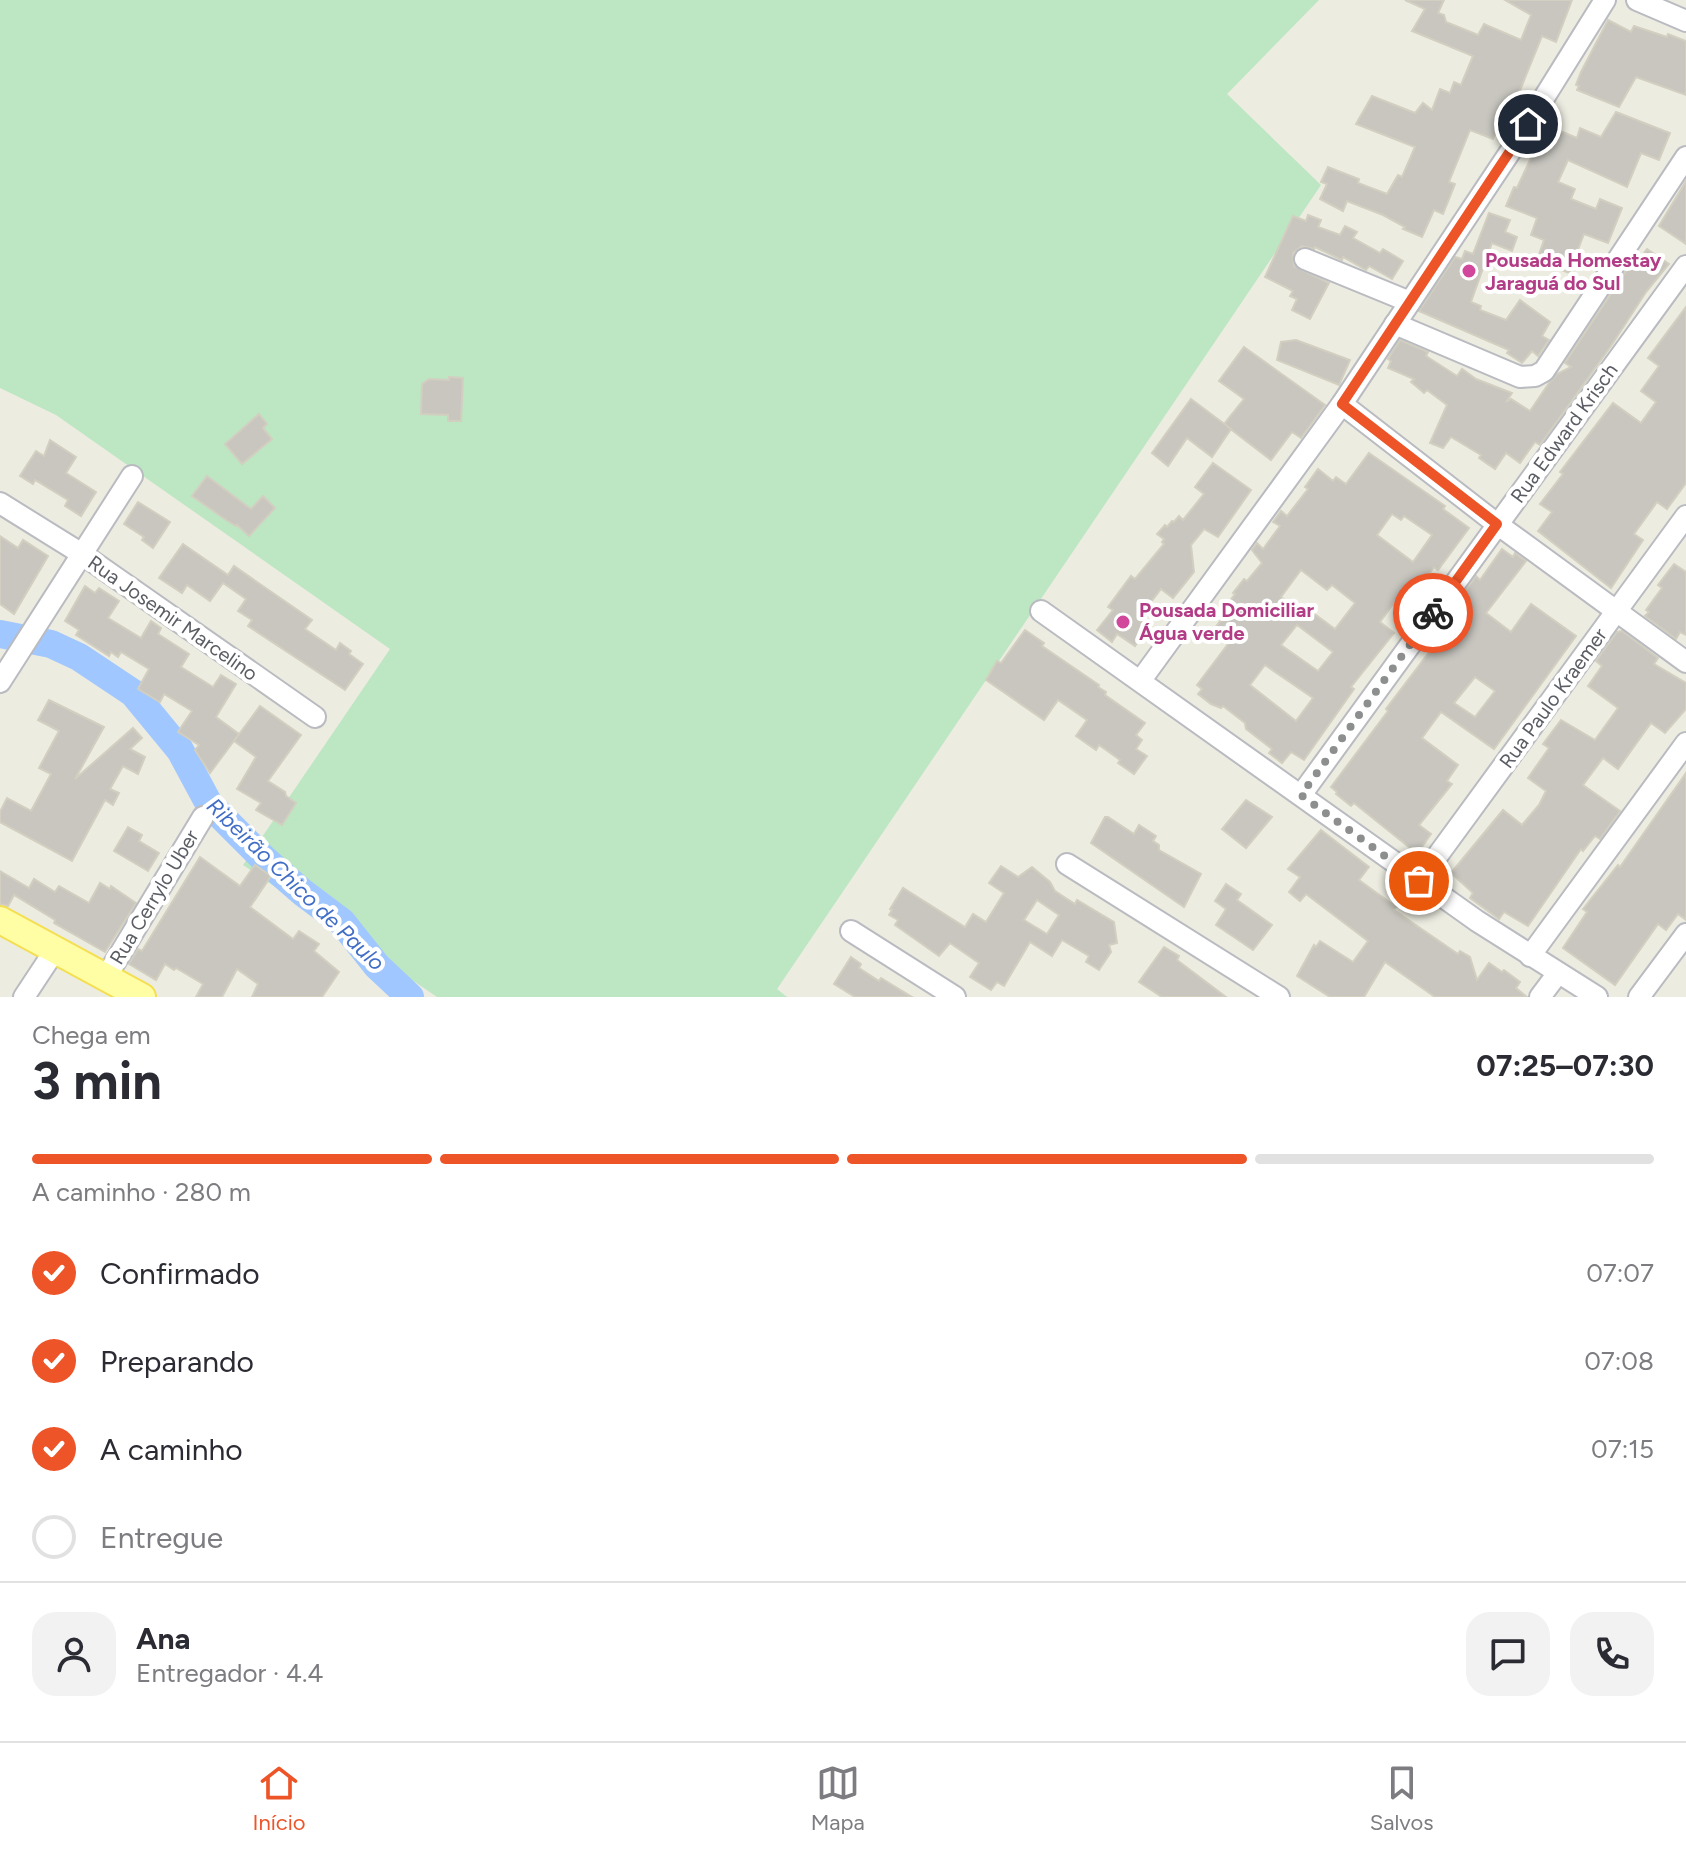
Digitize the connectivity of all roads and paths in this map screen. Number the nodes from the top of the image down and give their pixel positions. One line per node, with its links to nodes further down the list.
1 (1605, 0): 7 (street)
2 (1637, 0): 3 (street)
3 (1686, 21)
4 (1686, 157): 8 (street)
5 (1305, 259): 7 (street)
6 (1686, 266): 13 (street, Rua Edward Krisch)
7 (1410, 302): 8 (street)
8 (1395, 324): 9 (street)
9 (1342, 404): 13 (street); 18 (street)
10 (132, 476): 14 (street)
11 (0, 503): 14 (street, Rua Josemir Marcelino)
12 (1686, 516): 16 (street, Rua Paulo Kraemer)
13 (1497, 524): 16 (street); 22 (street, Rua Edward Krisch)
14 (82, 554): 19 (street); 20 (street, Rua Josemir Marcelino)
15 (1041, 611): 18 (street)
16 (1617, 611): 17 (street); 25 (street, Rua Paulo Kraemer)
17 (1686, 662)
18 (1141, 680): 22 (street)
19 (0, 682)
20 (315, 717)
21 (1686, 743): 30 (street)
22 (1301, 795): 25 (street)
23 (203, 817): 32 (street, Rua Cerrylo Uber)
24 (1067, 864): 36 (street)
25 (1419, 881): 30 (street)
26 (0, 920): 29 (main road)
27 (851, 931): 35 (street)
28 (1686, 934): 39 (street)
29 (55, 950): 32 (main road); 33 (street)
30 (1530, 956): 31 (street)
31 (1558, 973): 37 (street); 38 (street)
32 (106, 977): 34 (main road)
33 (24, 997)
34 (142, 997)
35 (955, 997)
36 (1279, 997)
37 (1540, 997)
38 (1597, 997)
39 (1639, 997)

